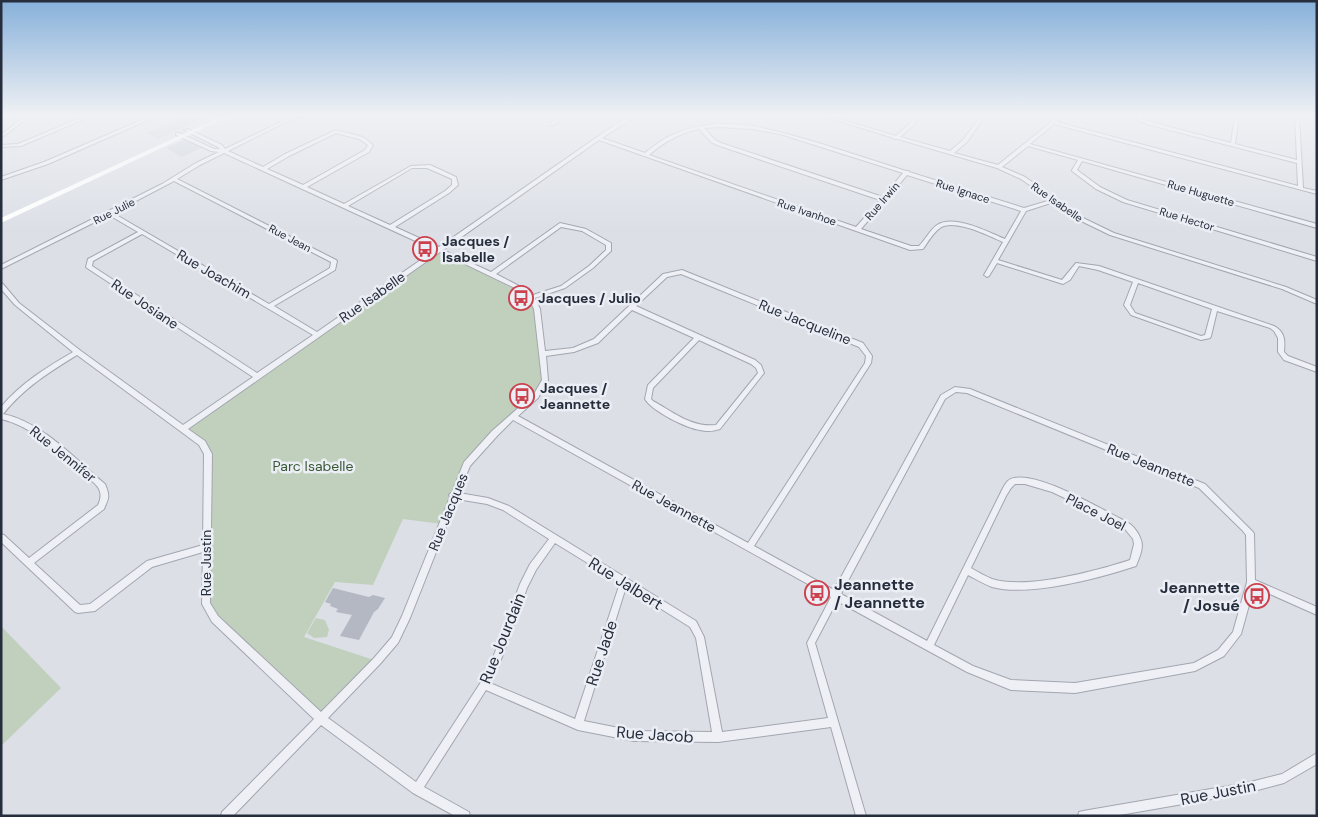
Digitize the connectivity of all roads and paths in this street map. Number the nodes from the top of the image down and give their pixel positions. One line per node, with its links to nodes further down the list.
1 (65, 154): 24 (street)
2 (138, 154): 33 (main road)
3 (141, 154): 34 (main road)
4 (218, 154): 23 (street, Rue Julie)
5 (231, 154): 21 (street)
6 (287, 154): 21 (street)
7 (361, 154): 25 (street)
8 (577, 154): 40 (street, Rue Isabelle)
9 (749, 154): 28 (street)
10 (847, 154): 22 (street, Rue Ignace)
11 (955, 154): 20 (street, Rue Isabelle)
12 (1015, 154): 20 (street)
13 (1061, 154): 18 (street, Rue Huguette)
14 (1171, 154): 26 (street)
15 (1269, 154): 19 (street)
16 (1299, 154): 19 (street)
17 (646, 155): 37 (street, Rue Ivanhoe)
18 (1080, 160): 35 (street, Rue Huguette); 41 (street, Rue Hector)
19 (1300, 162): 26 (street)
20 (999, 167): 29 (street, Rue Isabelle)
21 (263, 169): 25 (street)
22 (907, 172): 28 (street, Rue Irwin); 31 (street, Rue Ignace)
23 (174, 178): 32 (street, Rue Julie); 50 (street, Rue Jean)
24 (1, 179)
25 (303, 187): 30 (street)
26 (1301, 189): 27 (street)
27 (1317, 194)
28 (884, 199): 37 (street, Rue Irwin)
29 (1053, 201): 31 (street); 49 (street, Rue Isabelle)
30 (344, 206): 36 (street); 36 (street)
31 (1024, 210): 39 (street)
32 (110, 213): 38 (street, Rue Joachim); 43 (street, Rue Julie)
33 (1, 215)
34 (1, 221)
35 (1317, 226)
36 (391, 227): 40 (street)
37 (858, 229): 39 (street, Rue Ivanhoe)
38 (142, 232): 50 (street, Rue Joachim); 58 (street, Rue Josiane)
39 (1006, 241): 42 (street)
40 (440, 250): 44 (street); 53 (street, Rue Isabelle)
41 (1317, 259)
42 (996, 261): 45 (street); 46 (street)
43 (1, 267)
44 (492, 275): 48 (street); 48 (street)
45 (987, 275)
46 (1136, 281): 52 (street); 52 (street)
47 (1, 285): 55 (street, Rue Justin)
48 (532, 298): 56 (street, Rue Jacques)
49 (1317, 302)
50 (270, 306): 53 (street, Rue Joachim)
51 (632, 307): 54 (street); 56 (street, Rue Jacqueline); 67 (street, Rue Jacqueline)
52 (1215, 308): 57 (street)
53 (318, 335): 58 (street, Rue Isabelle)
54 (698, 337): 54 (street)
55 (78, 352): 59 (street); 62 (street, Rue Justin)
56 (543, 354): 61 (street, Rue Jacques)
57 (1317, 370)
58 (258, 377): 62 (street, Rue Isabelle)
59 (1, 412)
60 (1, 416): 68 (street, Rue Jennifer)
61 (513, 417): 63 (street, Rue Jacques); 67 (street, Rue Jeannette)
62 (184, 428): 66 (street, Rue Justin)
63 (454, 495): 65 (street, Rue Jalbert); 76 (street, Rue Jacques)
64 (1, 537): 68 (street)
65 (554, 538): 70 (street, Rue Jalbert); 75 (street, Rue Jourdain)
66 (205, 548): 68 (street); 76 (street, Rue Justin)
67 (748, 548): 72 (street, Rue Jeannette)
68 (29, 562)
69 (966, 570): 69 (street, Place Joel); 74 (street, Place Joel)
70 (624, 582): 78 (street, Rue Jade); 79 (street, Rue Jalbert)
71 (1250, 582): 72 (street, Rue Jeannette); 73 (street); 74 (street, Rue Jeannette)
72 (836, 596): 74 (street, Rue Jeannette); 77 (street, Rue Jeannette)
73 (1317, 611)
74 (929, 648)
75 (484, 685): 78 (street, Rue Jacob); 81 (street, Rue Jourdain)
76 (321, 719): 81 (street, Rue Justin); 82 (street, Rue Jacques)
77 (833, 722): 79 (street, Rue Jacob); 84 (street, Rue Jeannette)
78 (578, 725): 79 (street, Rue Jacob)
79 (718, 737)
80 (1317, 758): 85 (street, Rue Justin)
81 (417, 789): 83 (street, Rue Justin)
82 (226, 816)
83 (464, 816)
84 (861, 816)
85 (1083, 816)

